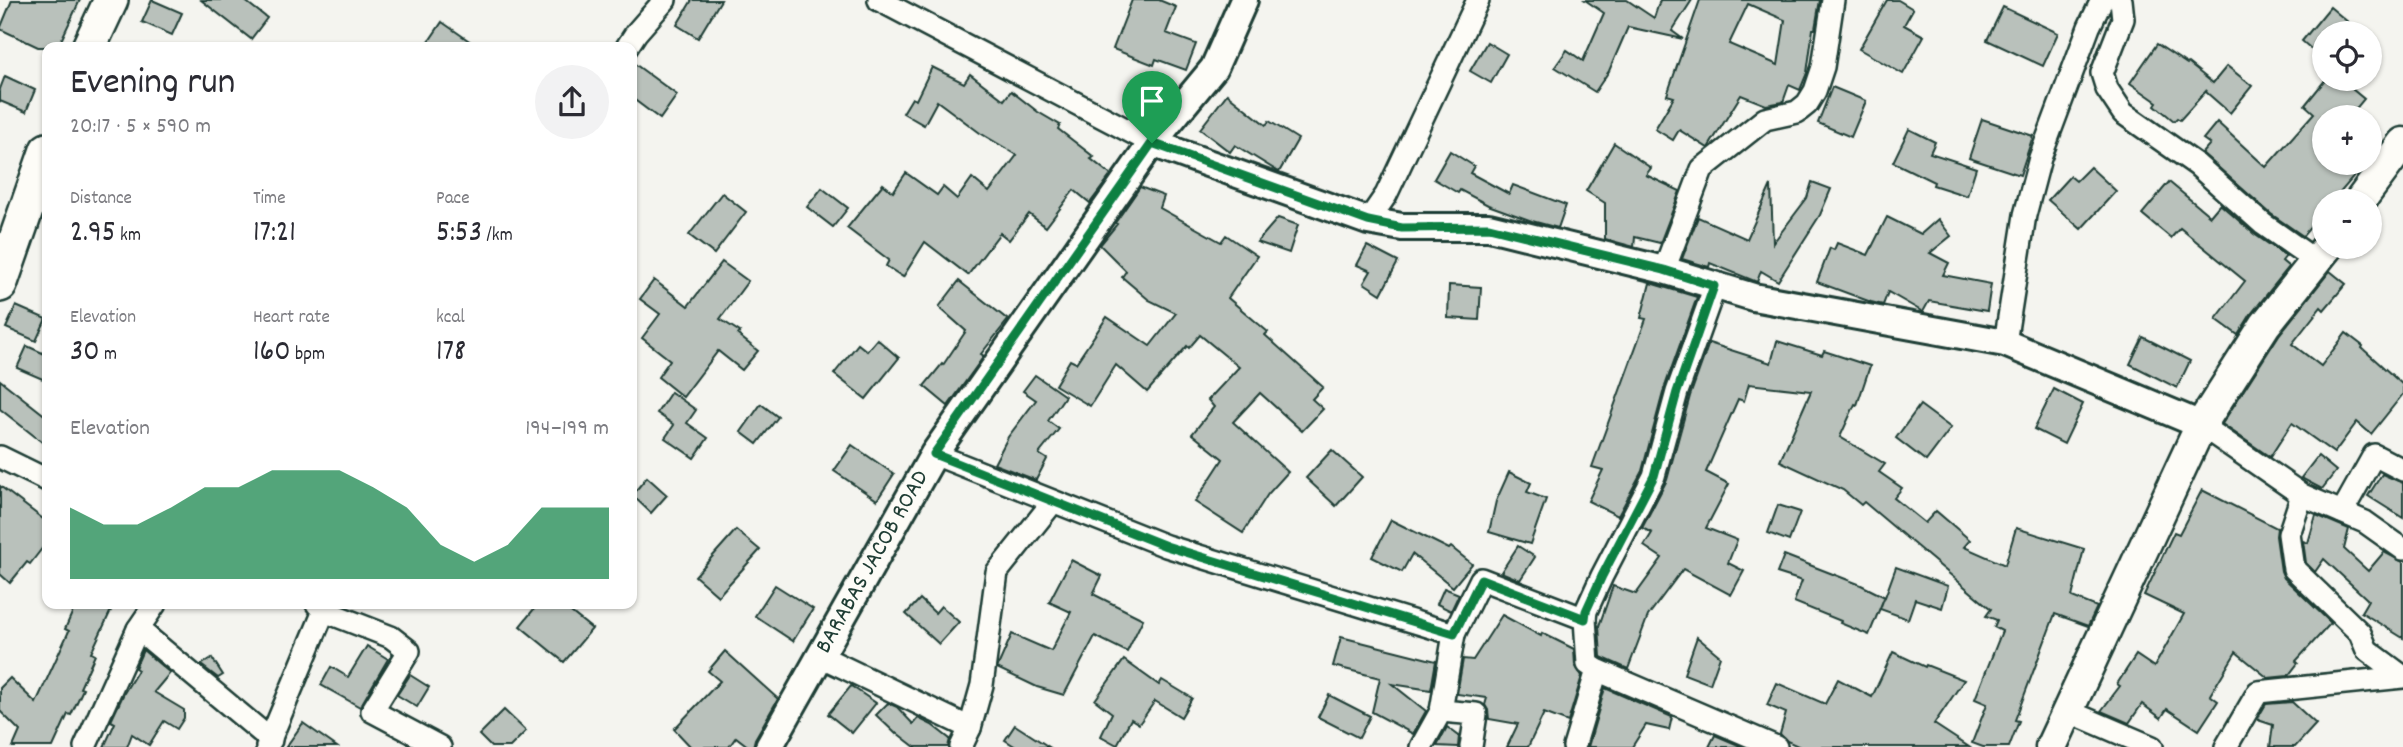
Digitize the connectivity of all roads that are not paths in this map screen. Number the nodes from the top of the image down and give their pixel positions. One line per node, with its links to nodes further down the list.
1 (111, 0): 9 (main road)
2 (665, 0): 10 (street)
3 (878, 0): 11 (street)
4 (1244, 0): 11 (street, BARABAS JACOB ROAD)
5 (1478, 0): 15 (street)
6 (1833, 0): 18 (street)
7 (2102, 0): 21 (street)
8 (2121, 0): 16 (street)
9 (91, 42)
10 (630, 42)
11 (1152, 143): 15 (street); 23 (street, BARABAS JACOB ROAD)
12 (2403, 143): 14 (main road)
13 (42, 164): 19 (main road)
14 (2369, 189)
15 (1368, 221): 18 (street)
16 (2312, 249)
17 (2317, 259): 22 (main road)
18 (1664, 270): 20 (street)
19 (0, 285)
20 (1714, 286): 21 (street); 34 (street)
21 (2004, 343): 22 (street)
22 (2201, 425): 27 (street); 41 (main road)
23 (934, 454): 28 (street); 37 (street, BARABAS JACOB ROAD)
24 (0, 457): 26 (street)
25 (2403, 470): 29 (street)
26 (42, 478)
27 (2302, 495): 29 (street); 39 (street)
28 (1053, 502): 36 (street); 42 (street)
29 (2342, 512): 30 (street)
30 (2403, 549)
31 (152, 609): 35 (street)
32 (323, 609): 43 (street)
33 (330, 609): 45 (street)
34 (1585, 619): 36 (street); 38 (street)
35 (138, 629): 43 (street); 44 (street)
36 (1454, 634): 40 (street)
37 (820, 656): 42 (street); 46 (street, BARABAS JACOB ROAD)
38 (1597, 670): 50 (street); 51 (street)
39 (2403, 677): 54 (street)
40 (1441, 711): 48 (street); 49 (street)
41 (2068, 711): 52 (main road); 53 (street)
42 (970, 727): 47 (street)
43 (269, 743)
44 (85, 747)
45 (440, 747)
46 (769, 747)
47 (961, 747)
48 (1421, 747)
49 (1471, 747)
50 (1574, 747)
51 (1776, 747)
52 (2052, 747)
53 (2152, 747)
54 (2226, 747)

